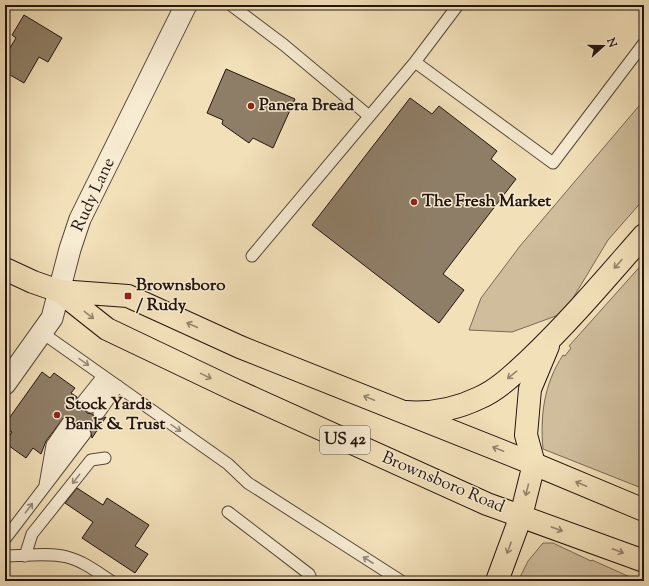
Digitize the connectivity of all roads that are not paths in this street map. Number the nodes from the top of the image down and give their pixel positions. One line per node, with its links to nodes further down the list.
1 (186, 5): 10 (street, Rudy Lane)
2 (231, 5): 6 (lane)
3 (458, 5): 5 (lane)
4 (644, 43): 5 (lane)
5 (415, 62): 6 (lane)
6 (368, 116): 8 (lane)
7 (644, 236): 12 (main road, one-way to 12)
8 (252, 256)
9 (5, 269): 10 (main road, Brownsboro Road / US 42)
10 (59, 291): 11 (street, Rudy Lane); 15 (main road, Brownsboro Road / US 42, one-way to 10); 21 (main road, Brownsboro Road / US 42, one-way to 21)
11 (41, 332): 13 (lane, one-way to 13); 14 (street, Rudy Lane)
12 (551, 339): 15 (main road, one-way to 15); 18 (main road)
13 (110, 381): 13 (lane); 28 (lane)
14 (5, 384)
15 (405, 412): 18 (main road, Brownsboro Road / US 42, one-way to 15)
16 (76, 428): 22 (lane, one-way to 16)
17 (105, 458): 24 (lane, one-way to 24)
18 (534, 464): 19 (main road, Brownsboro Road / US 42, one-way to 18); 21 (main road, one-way to 21)
19 (644, 510)
20 (228, 512): 27 (lane)
21 (521, 516): 25 (main road, Brownsboro Road / US 42, one-way to 25); 29 (main road, one-way to 29)
22 (5, 539)
23 (5, 556): 24 (lane)
24 (25, 556): 26 (lane)
25 (644, 561)
26 (111, 581)
27 (312, 581)
28 (401, 581)
29 (497, 581)

